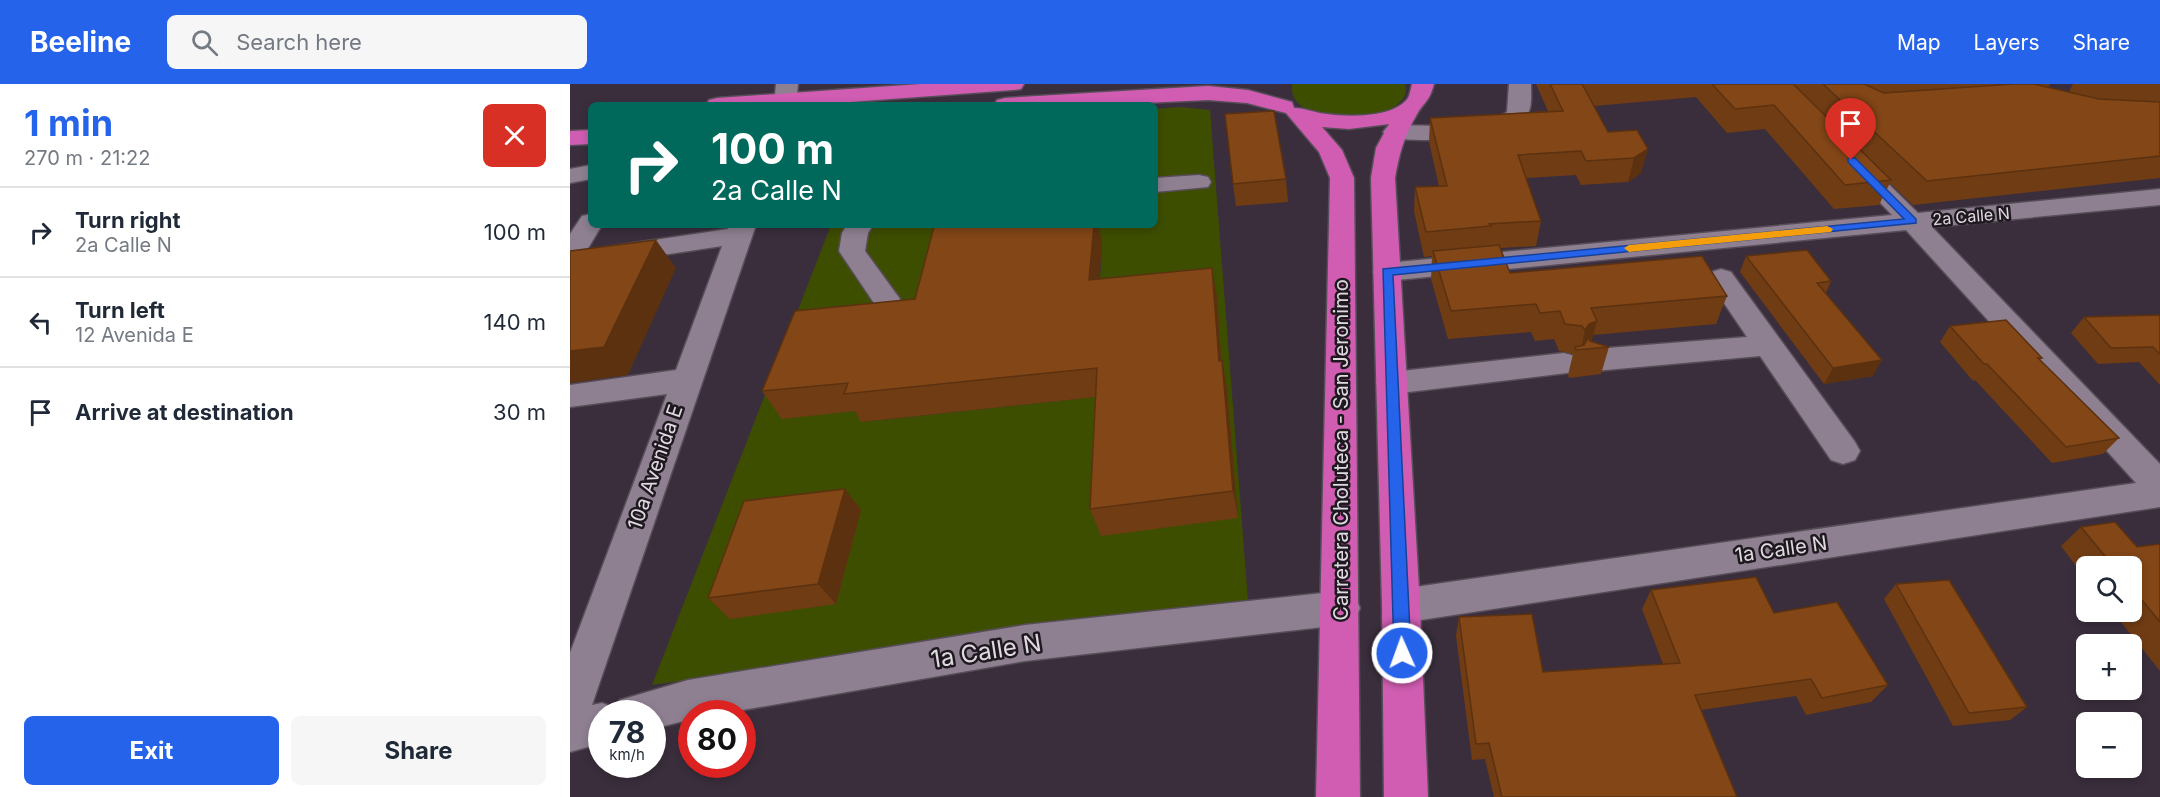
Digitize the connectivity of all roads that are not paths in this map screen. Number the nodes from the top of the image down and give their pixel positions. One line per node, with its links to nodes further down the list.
1 (1013, 84): 4 (highway)
2 (1272, 84): 9 (highway, Carretera Choluteca - San Jeronimo)
3 (1520, 84): 8 (street)
4 (965, 86): 5 (highway)
5 (786, 96): 6 (highway)
6 (740, 102)
7 (1078, 102): 9 (highway)
8 (1416, 103): 9 (highway); 26 (highway)
9 (1292, 111): 39 (highway, Carretera Choluteca - San Jeronimo)
10 (588, 137): 11 (highway)
11 (570, 138)
12 (1832, 141): 18 (street)
13 (588, 173): 14 (street)
14 (570, 176)
15 (1199, 182): 16 (street)
16 (1158, 185)
17 (2160, 197): 18 (street, 2a Calle N)
18 (1912, 221): 26 (street, 2a Calle N); 36 (street)
19 (588, 227): 24 (street)
20 (657, 228): 23 (street)
21 (858, 228): 28 (street)
22 (741, 231): 23 (street); 32 (street, 10a Avenida E)
23 (645, 250): 25 (street)
24 (570, 255)
25 (570, 261)
26 (1387, 272): 33 (highway)
27 (1721, 278): 29 (street)
28 (886, 299)
29 (1768, 345): 30 (street); 35 (street)
30 (1595, 360)
31 (1564, 364): 33 (street)
32 (686, 380): 34 (street); 41 (street, 10a Avenida E)
33 (1392, 383): 38 (highway)
34 (570, 396)
35 (1843, 452)
36 (2160, 486)
37 (2160, 493): 38 (street, 1a Calle N)
38 (1401, 606): 45 (highway)
39 (1341, 608): 40 (street, 1a Calle N); 44 (highway, Carretera Choluteca - San Jeronimo)
40 (666, 706)
41 (570, 709)
42 (588, 726): 43 (street)
43 (570, 731)
44 (1338, 797)
45 (1406, 797)

